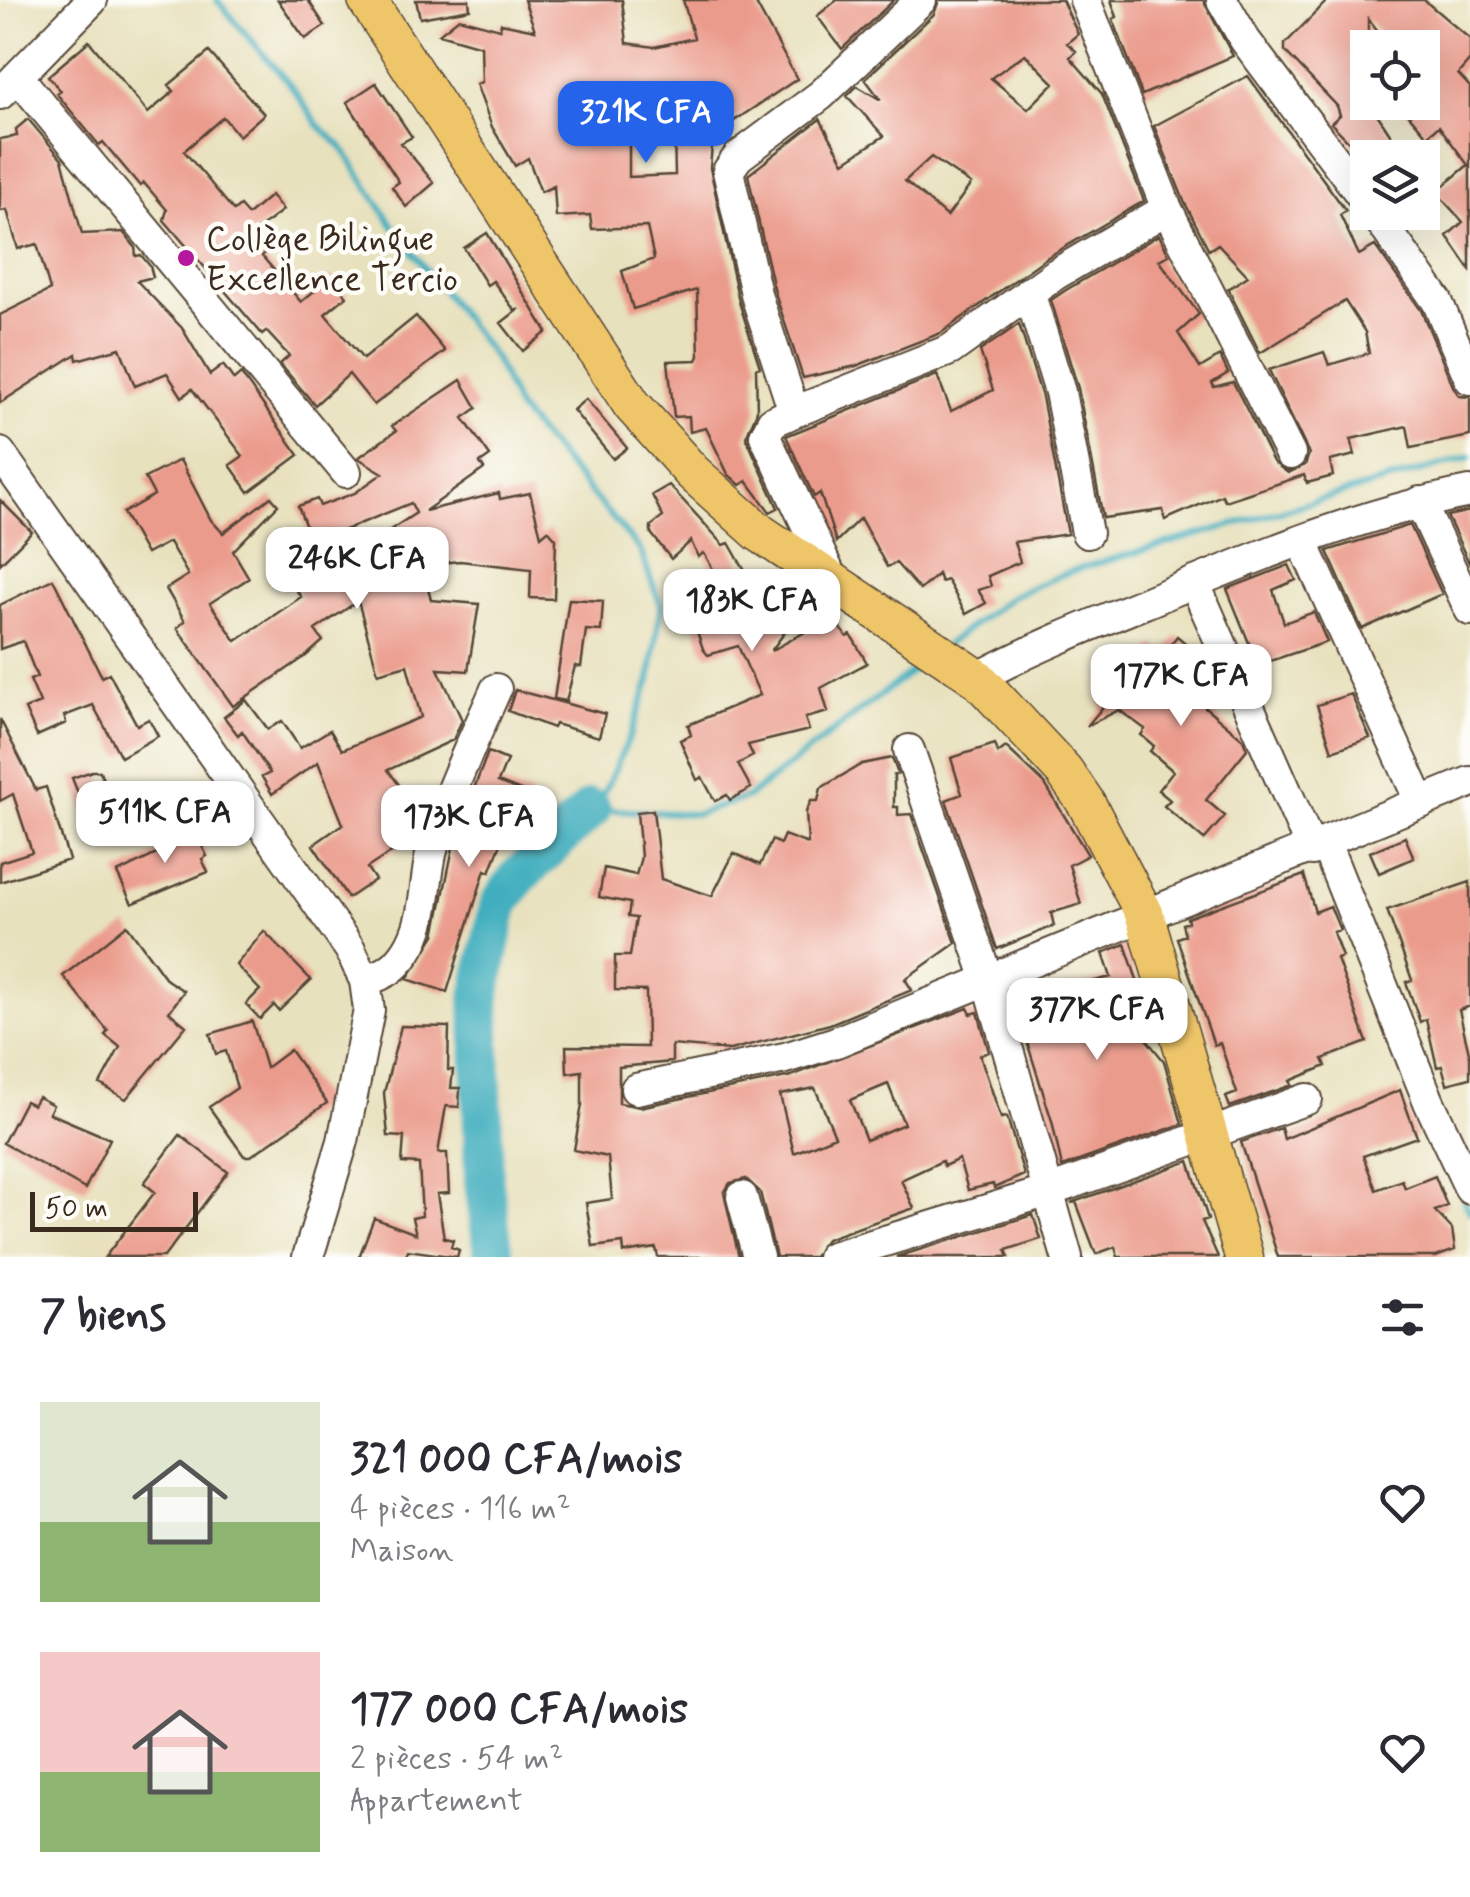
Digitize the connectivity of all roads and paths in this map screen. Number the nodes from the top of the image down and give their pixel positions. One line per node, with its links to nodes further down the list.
1 (92, 0): 6 (street)
2 (367, 0): 21 (main road)
3 (921, 0): 12 (street)
4 (1084, 0): 8 (street)
5 (1222, 0): 7 (street)
6 (10, 86): 15 (street)
7 (1350, 180)
8 (1167, 208): 10 (street); 14 (street)
9 (1387, 230): 11 (street)
10 (1029, 292): 12 (street); 18 (street)
11 (1470, 379)
12 (794, 412): 21 (street)
13 (0, 453): 31 (street)
14 (1290, 454)
15 (346, 472)
16 (1470, 492): 17 (street)
17 (1420, 502): 19 (street); 22 (street)
18 (1087, 533)
19 (1302, 541): 20 (street); 27 (street)
20 (1194, 582): 23 (street); 28 (street)
21 (834, 583): 23 (main road)
22 (1470, 610)
23 (969, 673): 29 (main road)
24 (496, 689): 31 (street)
25 (909, 750): 30 (street)
26 (1470, 782): 27 (street)
27 (1421, 803): 28 (street)
28 (1319, 847): 29 (street); 35 (street)
29 (1144, 913): 30 (street); 34 (main road)
30 (988, 980): 32 (street); 36 (street)
31 (365, 981): 38 (street)
32 (636, 1089)
33 (1307, 1099): 34 (street)
34 (1211, 1135): 36 (street); 42 (main road)
35 (1470, 1190)
36 (1049, 1191): 40 (street); 41 (street)
37 (742, 1197): 39 (street)
38 (308, 1257)
39 (758, 1257)
40 (832, 1257)
41 (1068, 1257)
42 (1244, 1257)

